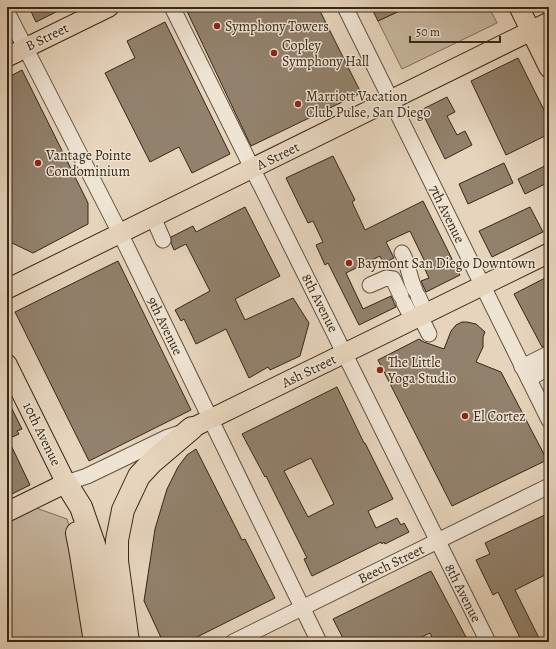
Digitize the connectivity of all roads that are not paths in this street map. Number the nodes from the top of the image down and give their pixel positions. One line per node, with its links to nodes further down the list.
1 (109, 7): 8 (main road, B Street)
2 (172, 7): 12 (street, 8th Avenue)
3 (345, 7): 11 (street, 7th Avenue)
4 (517, 9): 7 (main road)
5 (7, 12): 8 (street, 9th Avenue)
6 (549, 22): 7 (main road, A Street)
7 (531, 31): 10 (main road); 11 (main road, A Street)
8 (25, 48): 9 (main road, B Street); 14 (street, 9th Avenue)
9 (7, 57)
10 (549, 68)
11 (391, 101): 12 (main road, A Street); 18 (street, 7th Avenue)
12 (253, 169): 13 (main road, A Street); 24 (street, 8th Avenue)
13 (153, 217): 14 (main road, A Street); 15 (street)
14 (120, 233): 20 (main road, A Street); 29 (street, 9th Avenue)
15 (163, 240)
16 (402, 253): 21 (street)
17 (549, 253): 18 (main road, Ash Street)
18 (482, 285): 22 (main road, Ash Street); 27 (street, 7th Avenue)
19 (370, 286): 21 (street)
20 (7, 289)
21 (407, 292): 22 (street)
22 (420, 316): 23 (street); 24 (main road, Ash Street)
23 (429, 334)
24 (345, 353): 29 (main road, Ash Street); 33 (street, 8th Avenue)
25 (547, 361): 27 (street)
26 (7, 364): 30 (main road, 10th Avenue)
27 (526, 373): 28 (street, 7th Avenue)
28 (549, 420)
29 (201, 424): 30 (street, Ash Street); 34 (street, 9th Avenue); 37 (highway)
30 (66, 483): 32 (main road); 35 (highway); 36 (highway)
31 (549, 486): 33 (street, Beech Street)
32 (7, 512)
33 (437, 541): 34 (street, Beech Street); 40 (street, 8th Avenue)
34 (302, 608): 38 (street, Beech Street); 39 (street, 9th Avenue)
35 (95, 642)
36 (114, 642)
37 (128, 642)
38 (233, 642)
39 (319, 642)
40 (488, 642)

